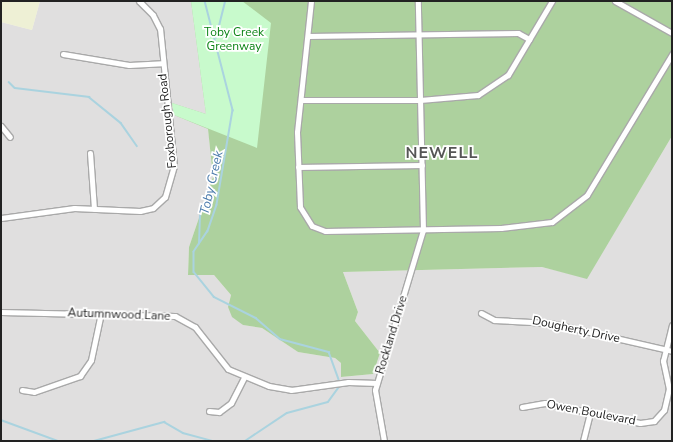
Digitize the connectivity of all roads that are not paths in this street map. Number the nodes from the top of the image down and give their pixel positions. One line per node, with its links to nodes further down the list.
1 (139, 1): 12 (street, Foxborough Road)
2 (311, 1): 8 (street)
3 (418, 1): 7 (street, Rockland Drive)
4 (552, 1): 9 (street)
5 (615, 1): 6 (street)
6 (672, 33)
7 (418, 34): 8 (street); 9 (street); 14 (street, Rockland Drive)
8 (308, 36): 13 (street)
9 (529, 39): 14 (street)
10 (63, 54): 12 (street)
11 (672, 54): 22 (street)
12 (162, 63): 20 (street, Foxborough Road)
13 (301, 100): 14 (street); 19 (street)
14 (420, 100): 18 (street, Rockland Drive)
15 (1, 126): 16 (street)
16 (10, 137)
17 (90, 153): 20 (street)
18 (422, 165): 19 (street); 22 (street, Rockland Drive)
19 (298, 167): 22 (street)
20 (94, 209): 21 (street, Foxborough Road)
21 (1, 218)
22 (423, 230): 30 (street, Rockland Drive)
23 (1, 312): 24 (street, Autumnwood Lane)
24 (101, 313): 29 (street, Autumnwood Lane); 31 (street)
25 (481, 313): 27 (street, Dougherty Drive)
26 (672, 325): 27 (street, Owen Boulevard)
27 (666, 349): 28 (street, Dougherty Drive); 34 (street, Owen Boulevard)
28 (672, 350)
29 (244, 377): 30 (street, Autumnwood Lane); 33 (street)
30 (377, 383): 35 (street, Rockland Drive)
31 (22, 390)
32 (522, 407): 34 (street, Owen Boulevard)
33 (209, 411)
34 (590, 412): 36 (street)
35 (384, 441)
36 (583, 441)

